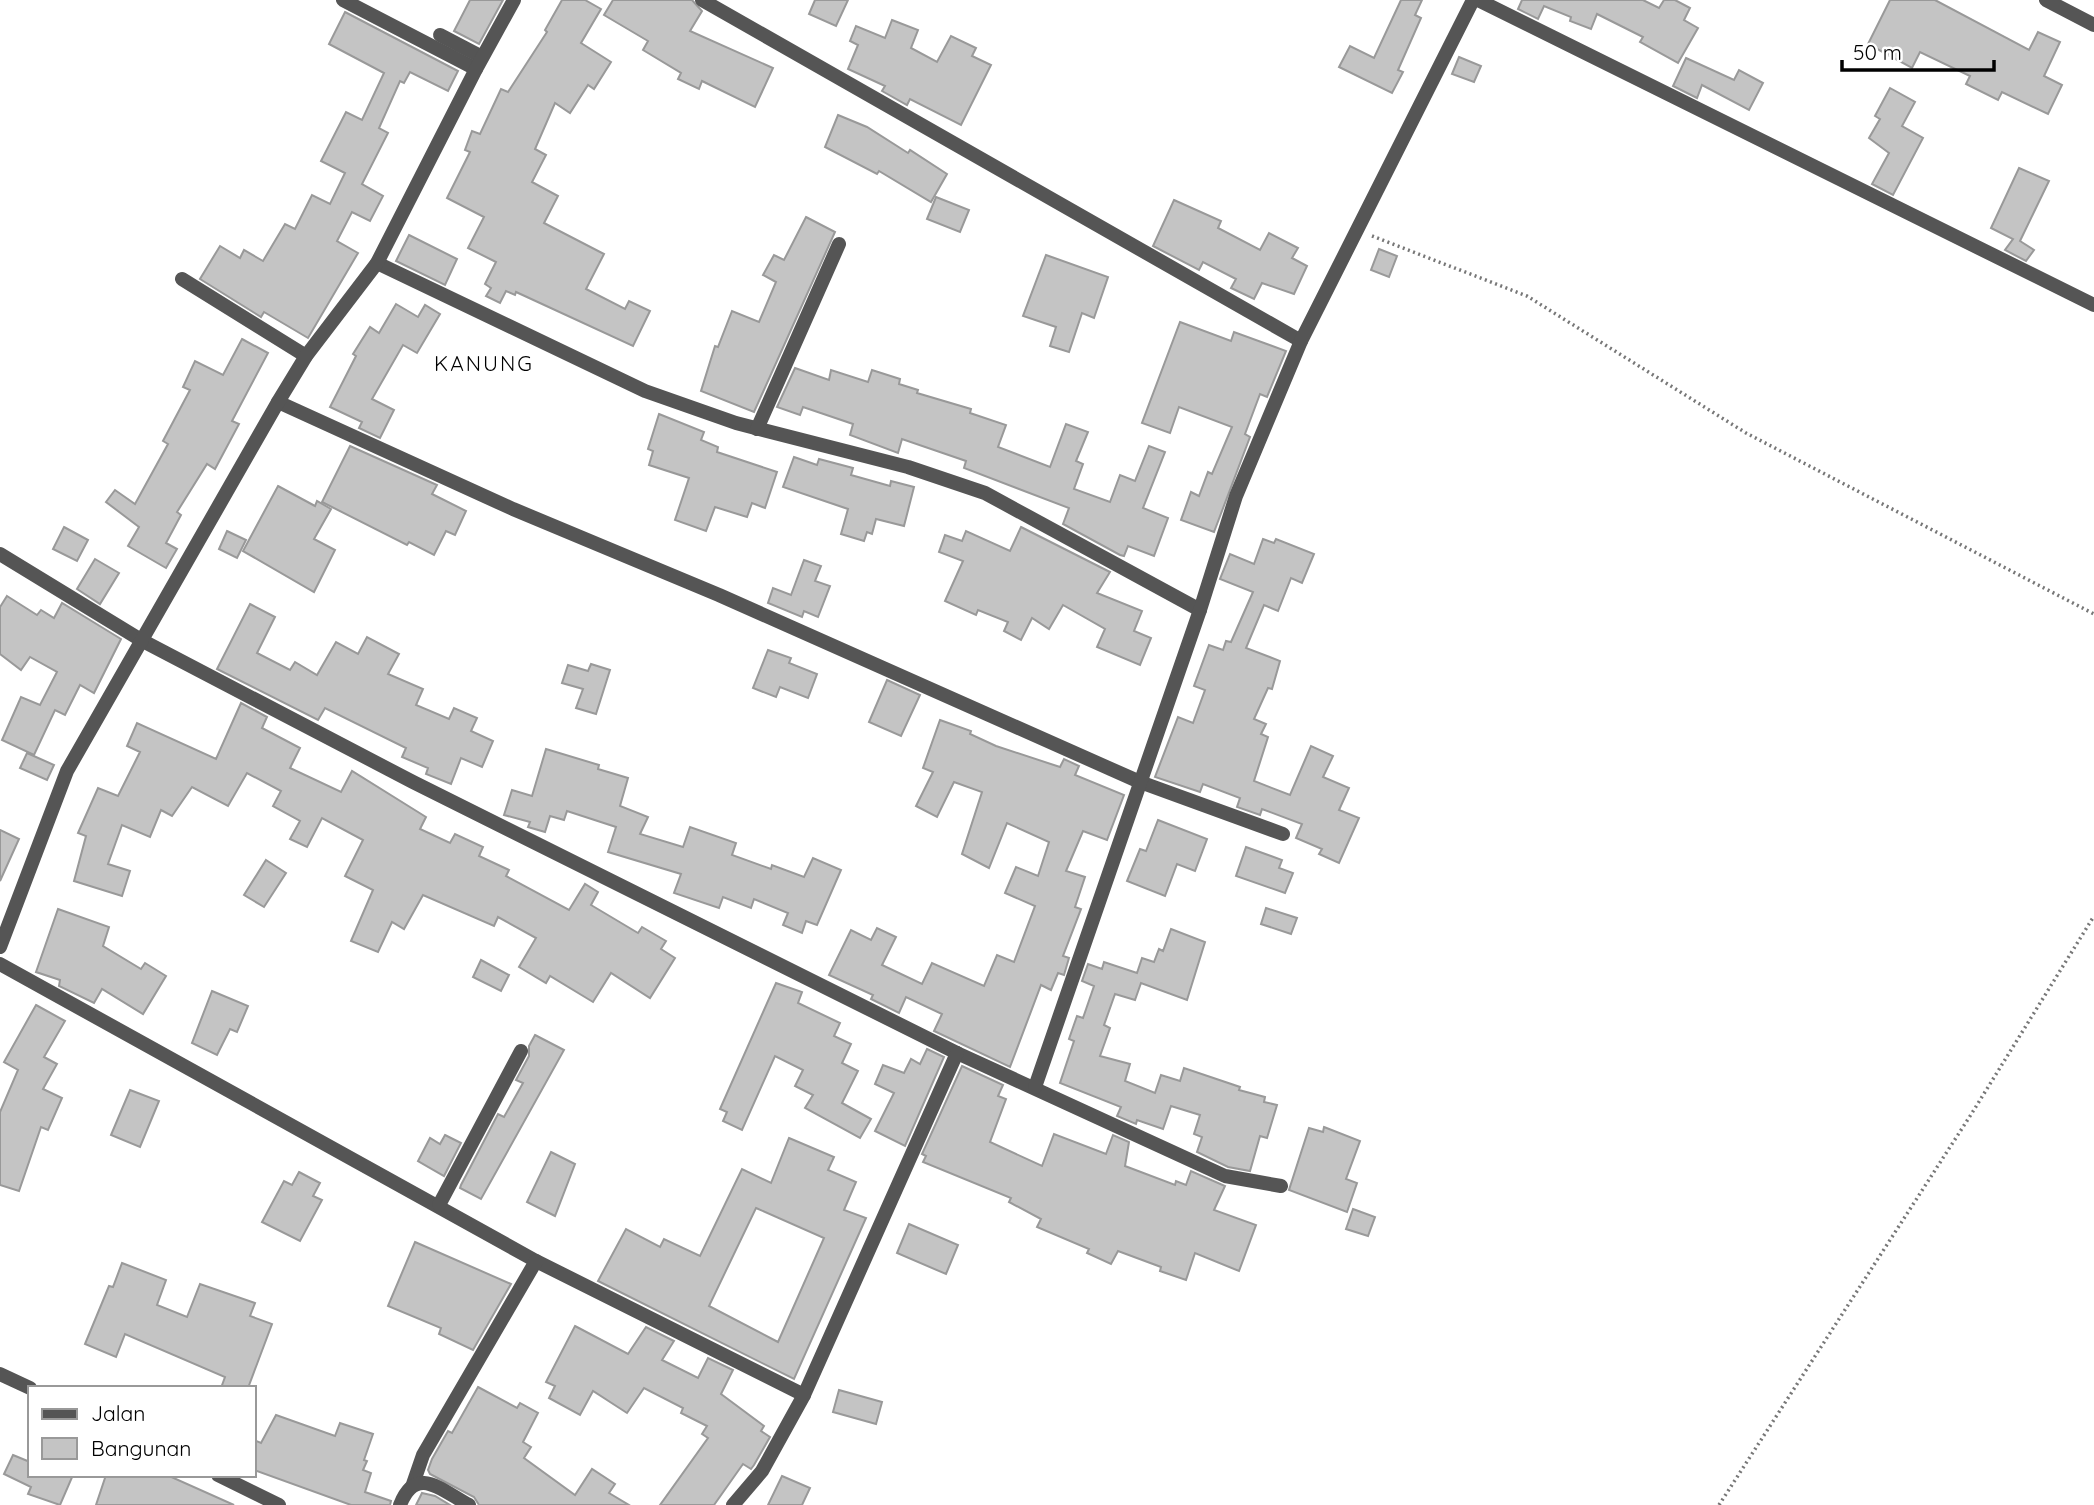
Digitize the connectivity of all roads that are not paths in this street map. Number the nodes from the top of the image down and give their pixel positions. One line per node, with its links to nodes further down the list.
1 (342, 0): 8 (street)
2 (514, 0): 8 (street)
3 (702, 0): 13 (street)
4 (1476, 0): 12 (street); 13 (street)
5 (2046, 0): 6 (street)
6 (2094, 25)
7 (440, 35): 8 (street)
8 (479, 63): 10 (street)
9 (839, 244): 16 (street)
10 (377, 263): 14 (street); 16 (street)
11 (182, 279): 14 (street)
12 (2094, 305)
13 (1301, 341): 18 (street)
14 (306, 356): 15 (street)
15 (278, 402): 19 (street); 20 (street)
16 (757, 429): 18 (street)
17 (0, 554): 19 (street)
18 (1200, 610): 20 (street)
19 (141, 640): 22 (street); 25 (street)
20 (1140, 782): 21 (street); 26 (street)
21 (1283, 834)
22 (0, 947)
23 (0, 964): 28 (street)
24 (521, 1051): 28 (street)
25 (957, 1053): 26 (street); 32 (street)
26 (1035, 1087): 27 (street)
27 (1281, 1186)
28 (439, 1205): 29 (street)
29 (536, 1261): 32 (street); 34 (street)
30 (0, 1374): 31 (street)
31 (28, 1387)
32 (804, 1395): 38 (street)
33 (222, 1477): 35 (street)
34 (412, 1484): 36 (street); 37 (street)
35 (279, 1505)
36 (400, 1505)
37 (469, 1505)
38 (733, 1505)

